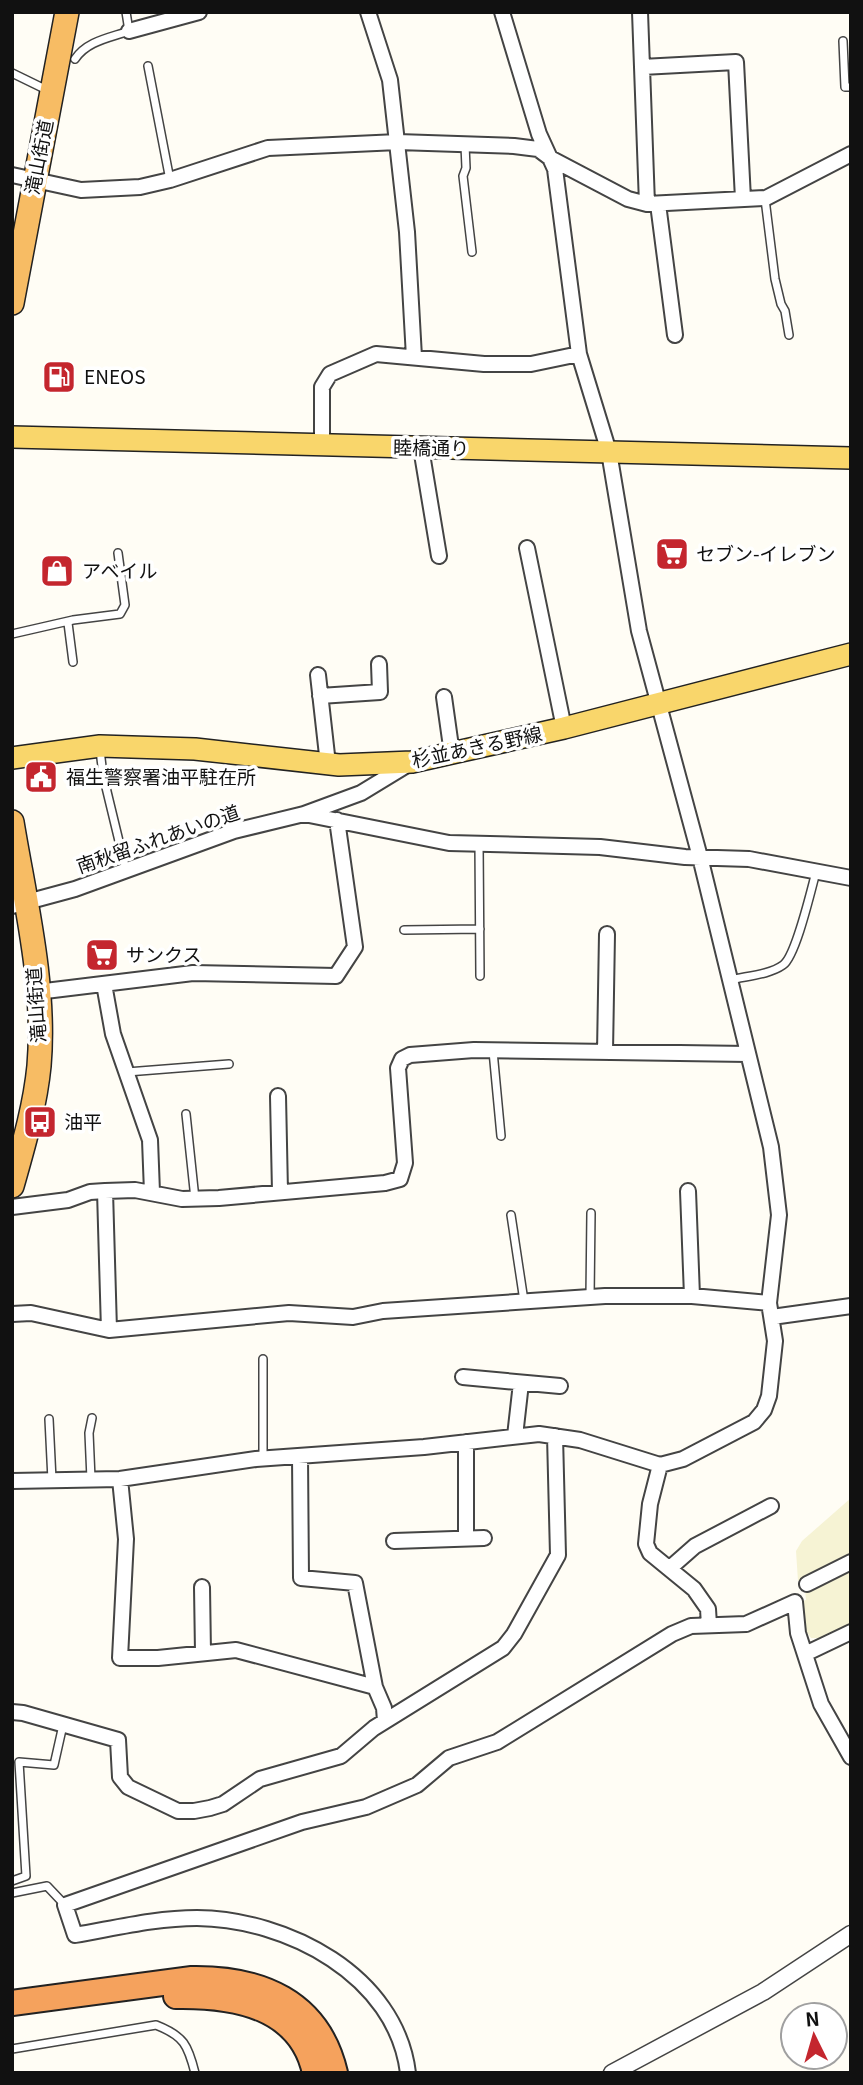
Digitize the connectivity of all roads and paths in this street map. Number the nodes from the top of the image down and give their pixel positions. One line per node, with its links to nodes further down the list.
1 (67, 12): 14 (highway, 滝山街道)
2 (126, 12): 7 (lane)
3 (199, 12): 7 (street)
4 (368, 12): 15 (street)
5 (502, 12): 18 (street)
6 (640, 12): 11 (street)
7 (130, 31): 9 (lane)
8 (843, 41): 13 (lane)
9 (75, 59)
10 (148, 66): 20 (lane)
11 (642, 67): 22 (street); 23 (street)
12 (12, 74): 14 (lane)
13 (851, 88)
14 (52, 92): 19 (highway, 滝山街道)
15 (398, 142): 16 (street); 20 (street); 29 (street)
16 (465, 144): 18 (street); 24 (lane)
17 (851, 154): 21 (street)
18 (550, 158): 23 (street); 28 (street)
19 (23, 178): 20 (street); 25 (highway, 滝山街道)
20 (170, 180)
21 (766, 198): 22 (street); 27 (lane)
22 (743, 199): 23 (street)
23 (652, 204): 26 (street)
24 (472, 252)
25 (12, 303)
26 (675, 335)
27 (789, 335)
28 (579, 355): 29 (street); 33 (street)
29 (415, 357): 31 (street)
30 (12, 437): 31 (main road, 睦橋通り)
31 (321, 446): 32 (main road, 睦橋通り)
32 (421, 448): 33 (main road, 睦橋通り); 37 (street)
33 (609, 452): 34 (main road, 睦橋通り); 46 (street)
34 (851, 458)
35 (527, 548): 47 (street)
36 (118, 553): 38 (lane)
37 (439, 556)
38 (68, 623): 39 (lane); 41 (lane)
39 (12, 634)
40 (851, 654): 46 (main road, 杉並あきる野線)
41 (73, 662)
42 (379, 664): 44 (street)
43 (318, 674): 44 (street)
44 (320, 696): 52 (street)
45 (444, 697): 49 (street)
46 (658, 704): 47 (main road, 杉並あきる野線); 57 (street)
47 (564, 728): 49 (main road, 杉並あきる野線)
48 (100, 746): 50 (main road, 杉並あきる野線); 52 (main road, 杉並あきる野線); 58 (lane)
49 (452, 754): 51 (main road, 杉並あきる野線)
50 (12, 758)
51 (411, 762): 52 (main road, 杉並あきる野線); 53 (street, 南秋留ふれあいの道)
52 (328, 764)
53 (304, 814): 54 (street); 58 (street, 南秋留ふれあいの道)
54 (337, 820): 56 (street); 67 (street)
55 (12, 822): 61 (highway, 滝山街道)
56 (479, 844): 57 (street); 62 (lane)
57 (700, 857): 59 (street); 66 (street)
58 (126, 870): 61 (street, 南秋留ふれあいの道)
59 (816, 872): 60 (street); 66 (lane)
60 (851, 878)
61 (19, 905): 68 (highway, 滝山街道)
62 (480, 929): 63 (lane); 65 (lane)
63 (404, 930)
64 (607, 934): 70 (street)
65 (480, 976)
66 (730, 980): 71 (street)
67 (104, 984): 68 (street); 73 (street)
68 (37, 992): 77 (highway, 滝山街道)
69 (493, 1051): 70 (street); 76 (lane); 81 (street)
70 (605, 1052): 71 (street)
71 (748, 1054): 90 (street)
72 (229, 1064): 73 (lane)
73 (126, 1072): 80 (street)
74 (278, 1096): 81 (street)
75 (186, 1114): 82 (lane)
76 (501, 1136)
77 (12, 1186)
78 (104, 1191): 80 (street); 83 (street); 92 (street)
79 (688, 1191): 86 (street)
80 (152, 1192): 82 (street)
81 (280, 1192): 82 (street)
82 (195, 1199)
83 (12, 1207)
84 (591, 1213): 87 (lane)
85 (511, 1215): 88 (lane)
86 (692, 1296): 87 (street); 90 (street)
87 (590, 1297): 88 (street)
88 (524, 1302): 92 (street)
89 (851, 1306): 90 (street)
90 (771, 1310): 104 (street)
91 (12, 1314): 92 (street)
92 (109, 1330)
93 (264, 1359): 103 (lane)
94 (463, 1377): 95 (street)
95 (521, 1383): 96 (street); 99 (street)
96 (560, 1386)
97 (92, 1418): 107 (lane)
98 (50, 1419): 106 (lane)
99 (515, 1436): 100 (street); 101 (street)
100 (555, 1436): 104 (street); 123 (street)
101 (466, 1442): 102 (street); 110 (street)
102 (300, 1457): 103 (street); 121 (street)
103 (263, 1459): 105 (street)
104 (660, 1465): 114 (street)
105 (120, 1479): 107 (street); 119 (street)
106 (52, 1480): 107 (street); 108 (street)
107 (91, 1480)
108 (12, 1482)
109 (771, 1506): 114 (street)
110 (466, 1538): 111 (street); 112 (street)
111 (484, 1538)
112 (394, 1541)
113 (851, 1562): 115 (street)
114 (670, 1568): 117 (street)
115 (807, 1584)
116 (202, 1587): 119 (street)
117 (709, 1625): 120 (street); 128 (street)
118 (851, 1632): 120 (street)
119 (203, 1653): 121 (street)
120 (806, 1654): 125 (street)
121 (375, 1687): 123 (street)
122 (12, 1712): 124 (street)
123 (385, 1721): 124 (street)
124 (63, 1724): 126 (lane)
125 (851, 1757)
126 (12, 1881)
127 (12, 1893): 128 (lane)
128 (65, 1905): 136 (street)
129 (851, 1934): 137 (street)
130 (12, 2003): 135 (highway)
131 (12, 2018): 134 (highway)
132 (12, 2049): 133 (lane)
133 (195, 2073)
134 (315, 2073)
135 (335, 2073)
136 (408, 2073)
137 (611, 2073)

